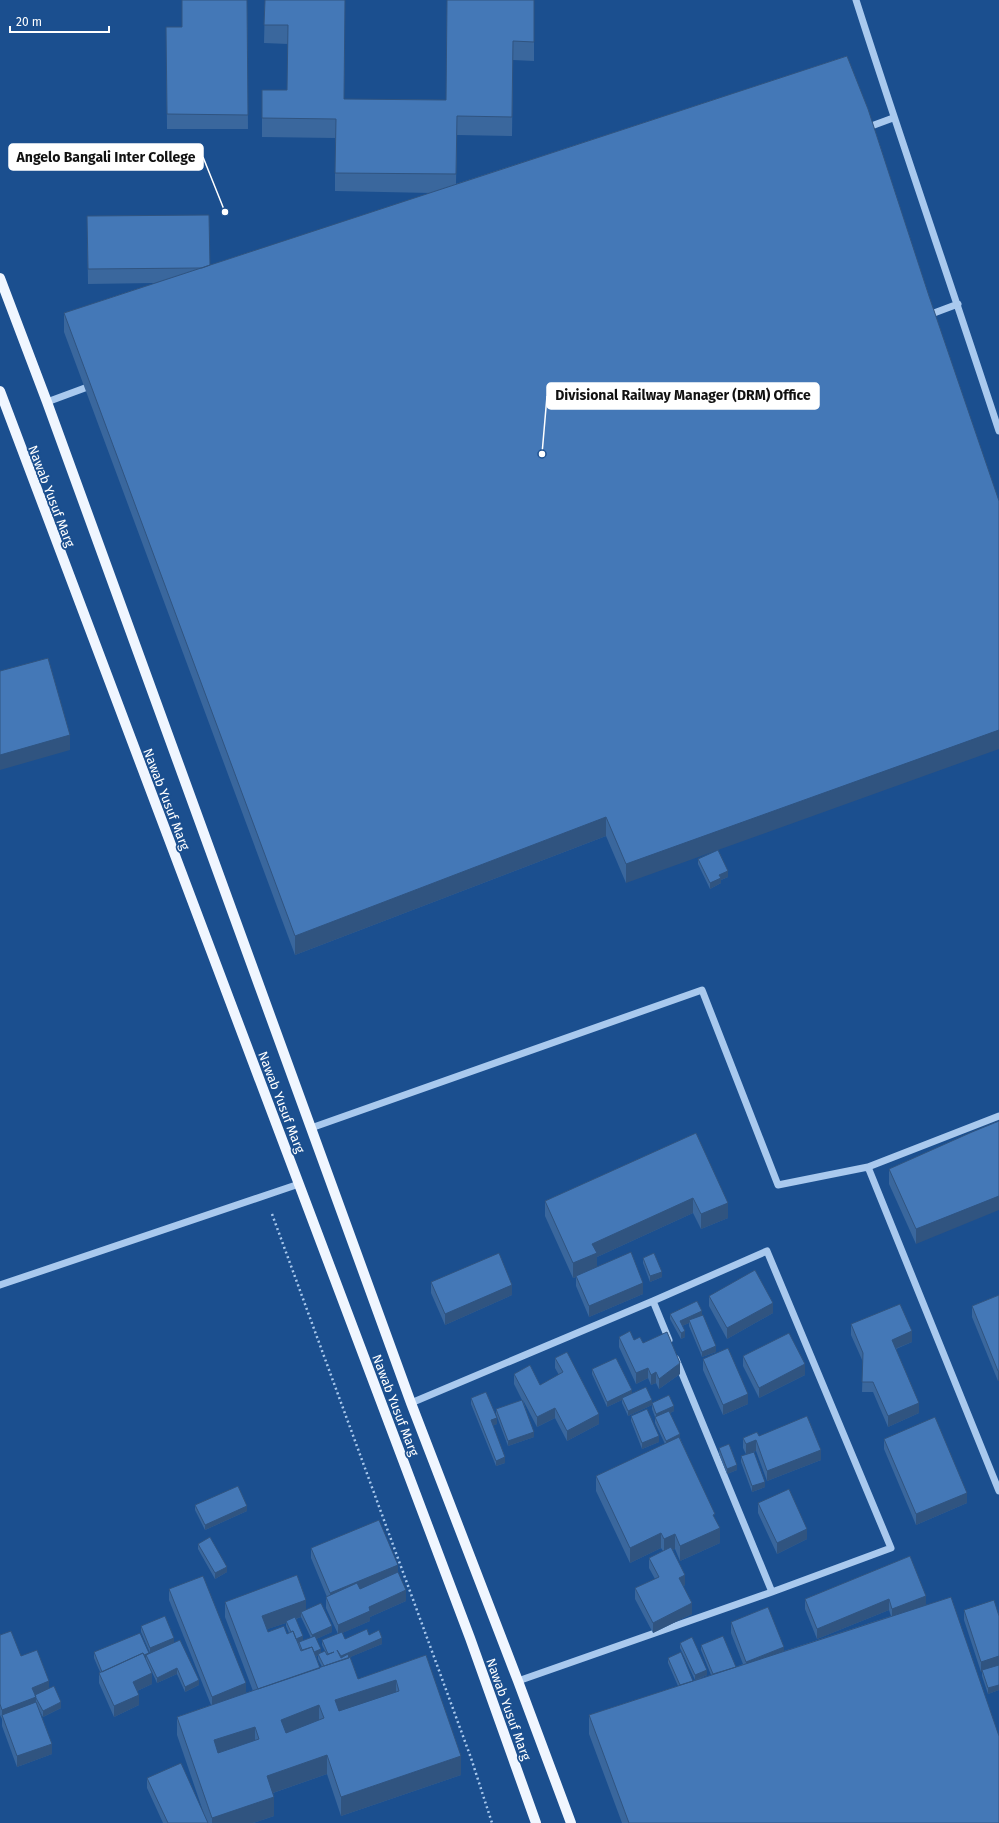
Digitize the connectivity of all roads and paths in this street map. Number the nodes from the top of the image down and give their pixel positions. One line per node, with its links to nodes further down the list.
1 (856, 0): 2 (street)
2 (893, 118): 3 (street); 5 (street)
3 (860, 130)
4 (0, 278): 9 (main road)
5 (958, 304): 6 (street); 10 (street)
6 (922, 318)
7 (98, 383): 9 (street)
8 (0, 391): 14 (main road, Nawab Yusuf Marg)
9 (47, 402): 12 (main road)
10 (999, 431)
11 (999, 1116): 13 (street)
12 (311, 1128): 13 (street); 20 (main road)
13 (868, 1167): 21 (street)
14 (299, 1184): 15 (street); 25 (main road, Nawab Yusuf Marg)
15 (265, 1195): 16 (street); 24 (path)
16 (0, 1285)
17 (653, 1301): 18 (street); 20 (street); 22 (street)
18 (671, 1345)
19 (674, 1352): 22 (street)
20 (411, 1403): 23 (main road)
21 (999, 1492)
22 (772, 1592): 23 (street)
23 (518, 1681): 26 (main road)
24 (492, 1823)
25 (536, 1823)
26 (571, 1823)

